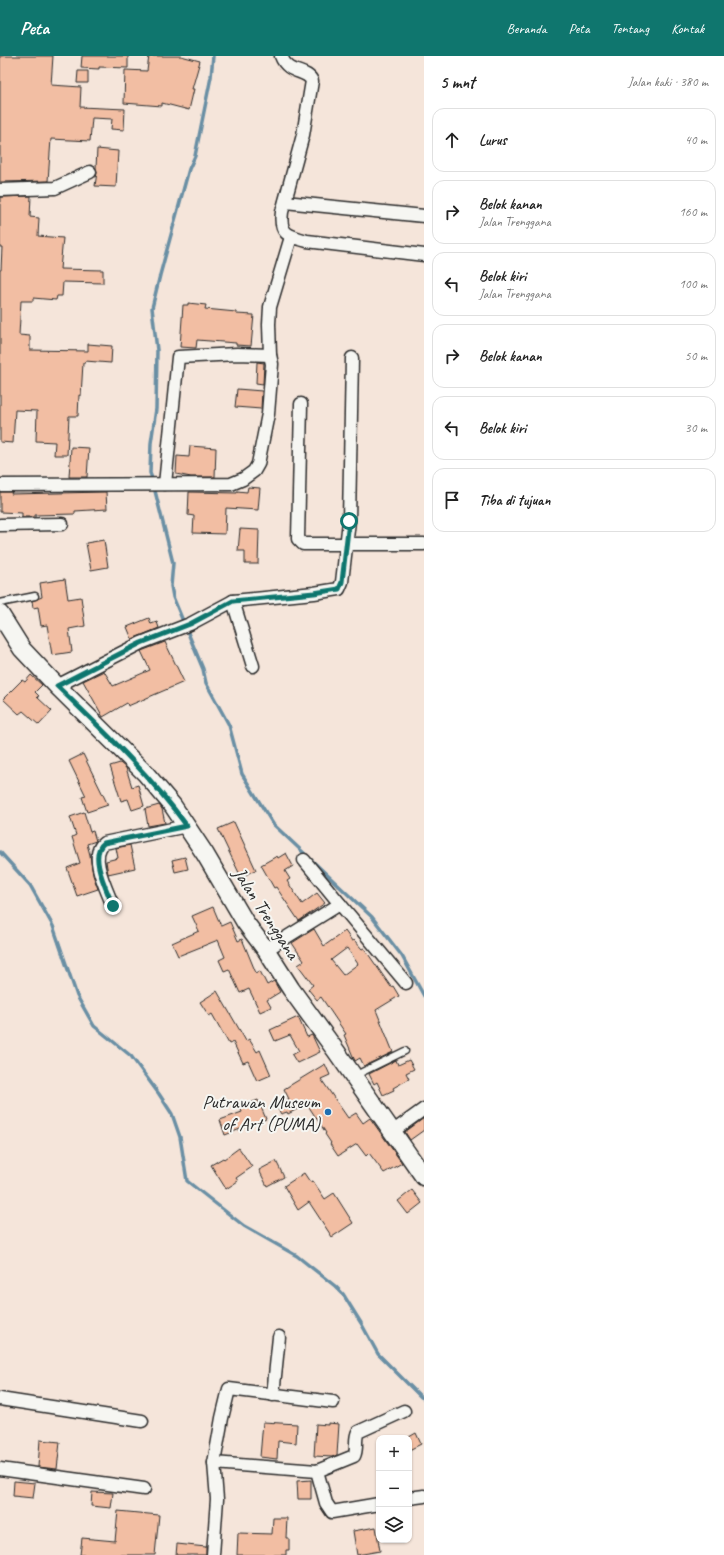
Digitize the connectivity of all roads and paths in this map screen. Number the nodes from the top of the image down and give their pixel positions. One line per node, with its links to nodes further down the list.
1 (281, 56): 4 (street)
2 (90, 172): 3 (street)
3 (0, 190)
4 (285, 202): 5 (street); 6 (street)
5 (424, 216)
6 (291, 237): 7 (street); 8 (street)
7 (424, 255)
8 (270, 355): 12 (street); 12 (street)
9 (352, 358): 15 (street)
10 (301, 404): 15 (street)
11 (0, 484): 12 (street)
12 (165, 484)
13 (62, 524): 14 (street)
14 (0, 525)
15 (346, 544): 16 (street); 18 (street)
16 (424, 544)
17 (35, 596): 19 (lane)
18 (233, 601): 21 (street); 22 (street)
19 (0, 603)
20 (0, 614): 22 (main road, Jalan Trenggana)
21 (253, 666)
22 (57, 686): 23 (main road, Jalan Trenggana)
23 (187, 826): 26 (street); 27 (main road, Jalan Trenggana)
24 (304, 860): 25 (street)
25 (340, 904): 27 (street); 28 (street)
26 (113, 906)
27 (266, 950): 30 (main road, Jalan Trenggana)
28 (406, 983)
29 (405, 1051): 30 (lane)
30 (352, 1076): 32 (main road, Jalan Trenggana)
31 (424, 1109): 32 (street)
32 (392, 1132): 33 (main road, Jalan Trenggana)
33 (424, 1177)
34 (278, 1337): 35 (street)
35 (273, 1395): 37 (street); 40 (street)
36 (0, 1399): 39 (street)
37 (333, 1402)
38 (404, 1411): 42 (street)
39 (142, 1421)
40 (214, 1463): 42 (street); 47 (street)
41 (0, 1469): 43 (street)
42 (317, 1471): 46 (street)
43 (144, 1489)
44 (424, 1496): 45 (street)
45 (412, 1498)
46 (376, 1505)
47 (213, 1555)

